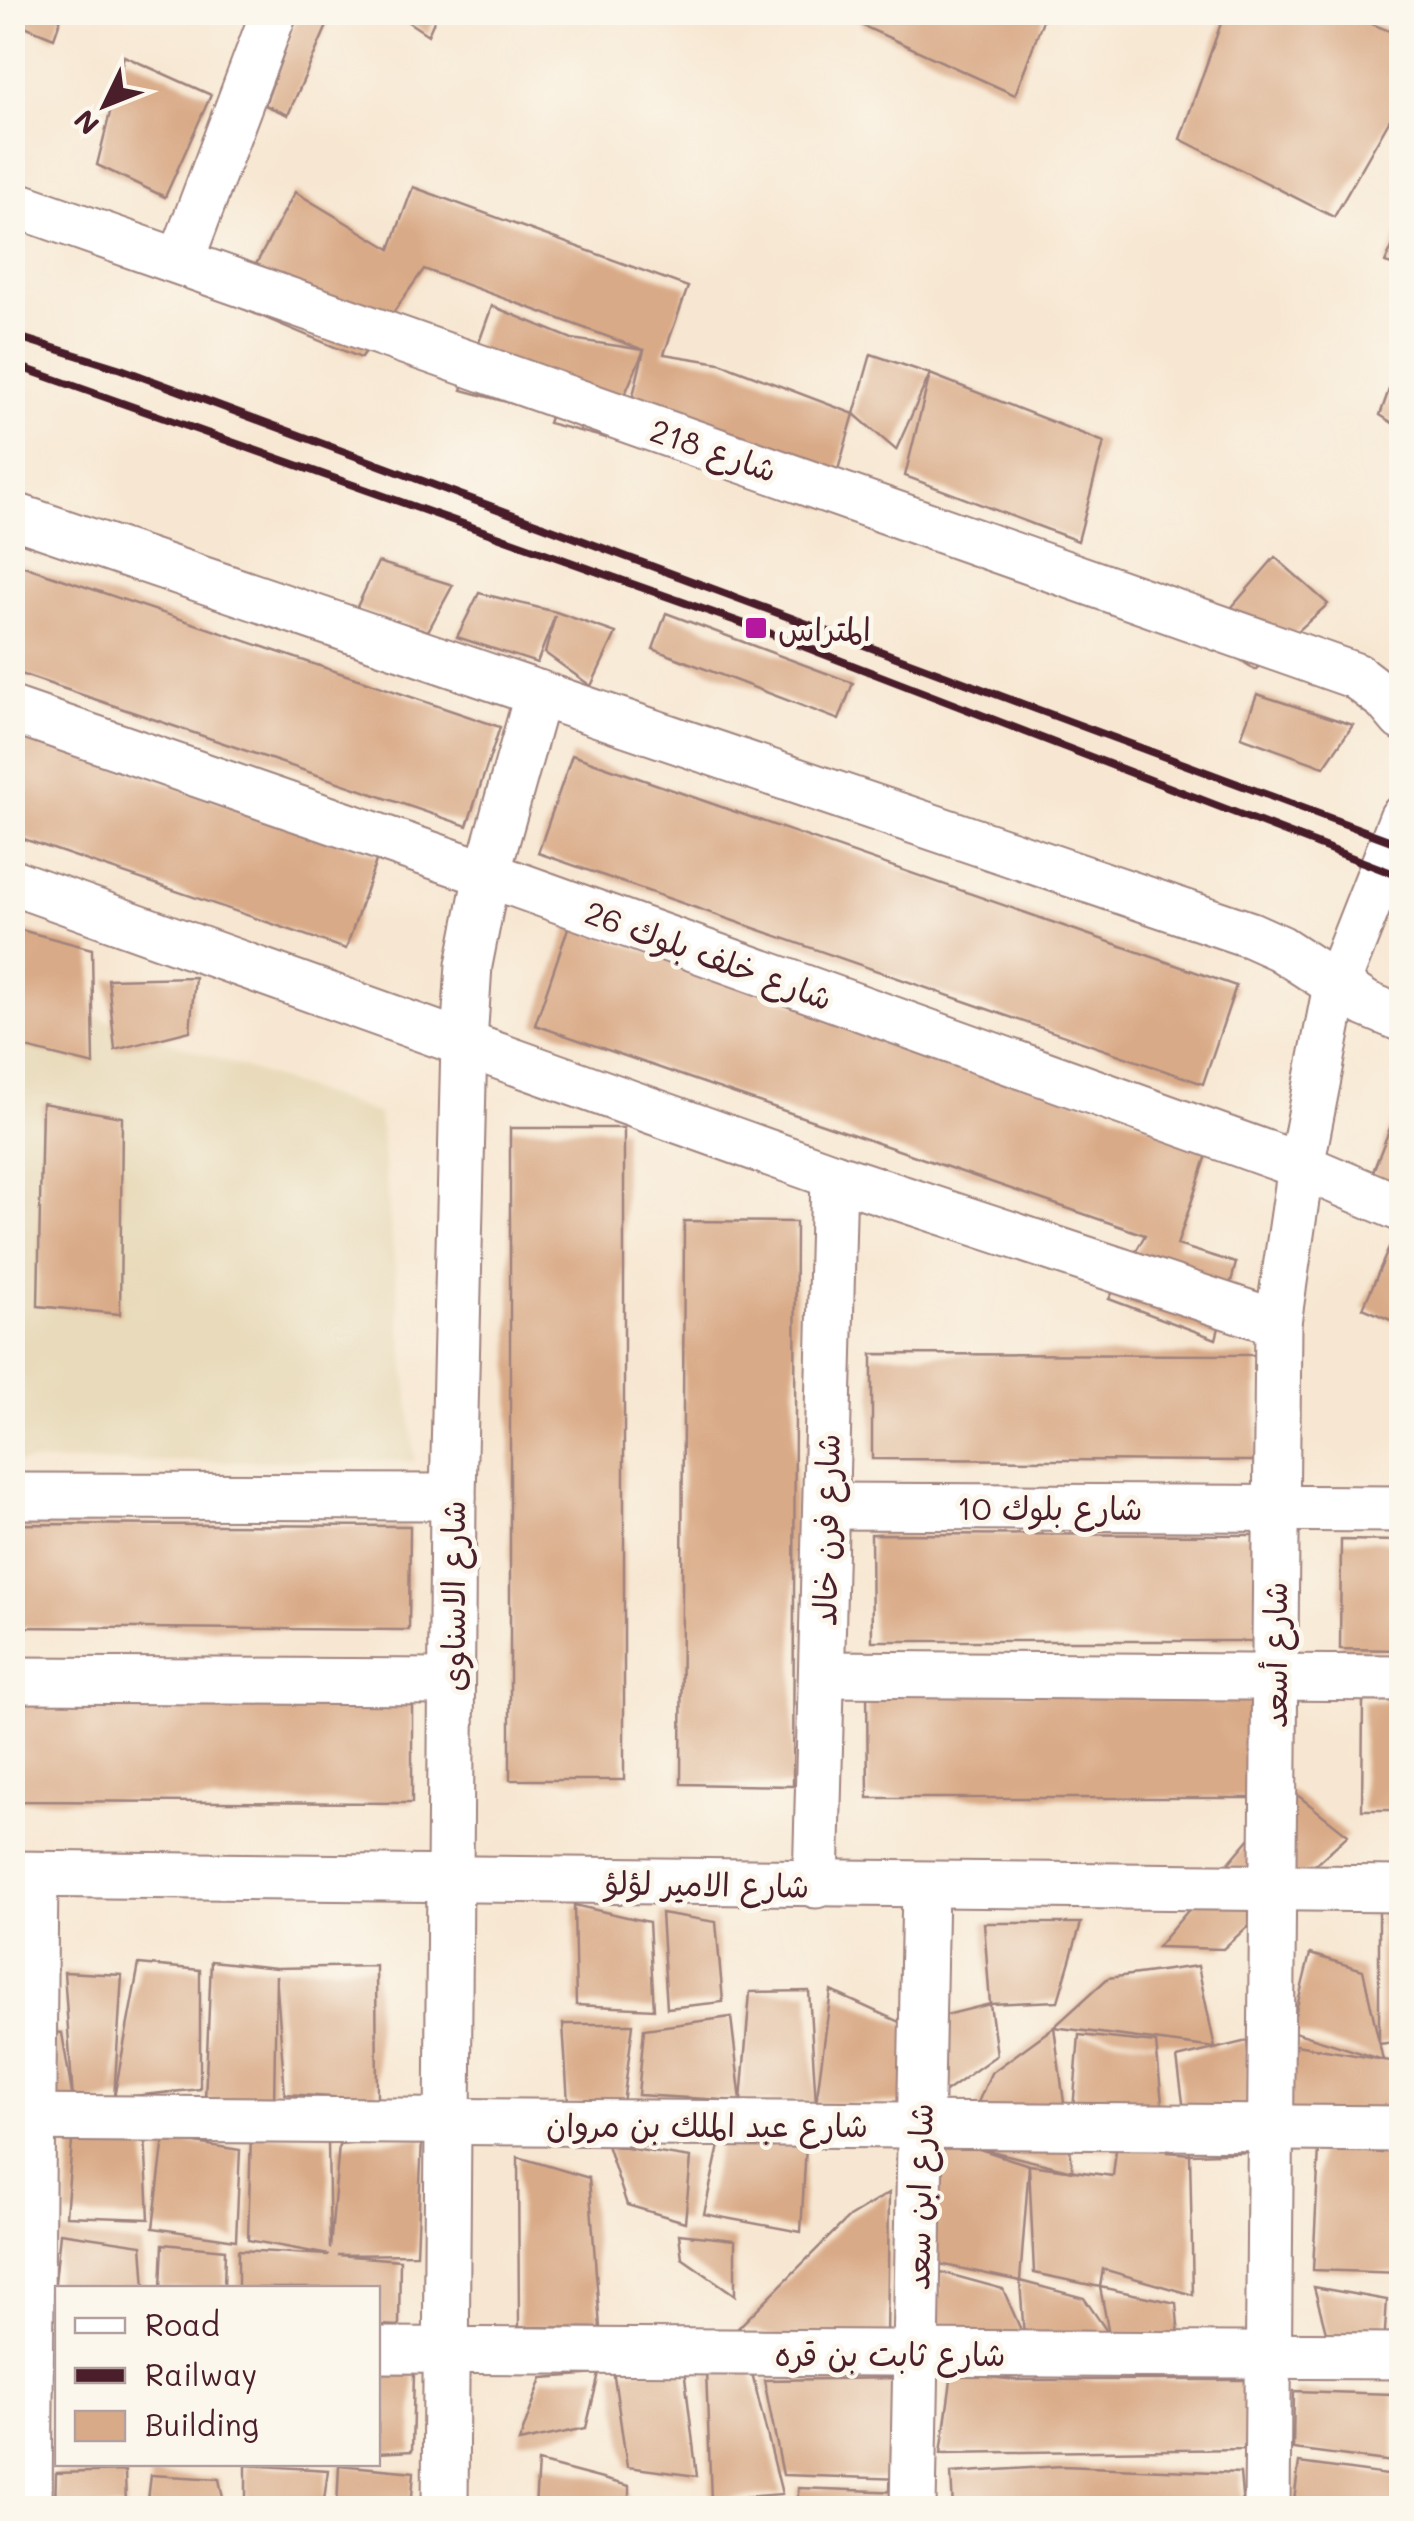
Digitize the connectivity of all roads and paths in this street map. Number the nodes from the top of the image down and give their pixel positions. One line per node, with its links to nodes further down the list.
1 (274, 12): 3 (street)
2 (12, 203): 3 (street, شارع 218)
3 (181, 260): 7 (street, شارع 218)
4 (12, 515): 5 (street)
5 (538, 693): 9 (street, شارع الاسناوى); 11 (street)
6 (12, 710): 9 (street, شارع خلف بلوك 26)
7 (1402, 718)
8 (1402, 818): 11 (street, شارع أسعد)
9 (487, 874): 13 (street, شارع الاسناوى); 14 (street, شارع خلف بلوك 26)
10 (12, 882): 13 (street)
11 (1336, 986): 12 (street); 14 (street, شارع أسعد)
12 (1402, 1019)
13 (464, 1042): 15 (street); 19 (street, شارع الاسناوى)
14 (1301, 1166): 16 (street, شارع خلف بلوك 26); 17 (street, شارع أسعد)
15 (834, 1176): 17 (street); 20 (street, شارع فرن خالد)
16 (1402, 1208)
17 (1278, 1322): 21 (street, شارع أسعد)
18 (12, 1496): 19 (street)
19 (452, 1498): 27 (street, شارع الاسناوى)
20 (826, 1506): 21 (street, شارع بلوك 10); 23 (street, شارع فرن خالد)
21 (1275, 1508): 22 (street, شارع بلوك 10); 24 (street, شارع أسعد)
22 (1402, 1509)
23 (822, 1674): 24 (street); 30 (street, شارع فرن خالد)
24 (1275, 1677): 25 (street); 32 (street, شارع أسعد)
25 (1402, 1678)
26 (12, 1680): 27 (street)
27 (451, 1682): 29 (street, شارع الاسناوى)
28 (24, 1875): 29 (street, شارع الامير لؤلؤ); 34 (street)
29 (450, 1880): 30 (street, شارع الامير لؤلؤ); 35 (street, شارع الاسناوى)
30 (816, 1884): 31 (street, شارع الامير لؤلؤ)
31 (924, 1886): 32 (street, شارع الامير لؤلؤ); 36 (street, شارع ابن سعد)
32 (1272, 1888): 33 (street, شارع الامير لؤلؤ); 37 (street, شارع أسعد)
33 (1402, 1889)
34 (22, 2118): 35 (street, شارع عبد الملك بن مروان); 39 (street)
35 (448, 2121): 36 (street, شارع عبد الملك بن مروان); 41 (street, شارع الاسناوى)
36 (920, 2125): 37 (street, شارع عبد الملك بن مروان); 42 (street, شارع ابن سعد)
37 (1270, 2128): 38 (street, شارع عبد الملك بن مروان); 43 (street, شارع أسعد)
38 (1402, 2129)
39 (33, 2348): 45 (street)
40 (380, 2350): 41 (street, شارع ثابت بن قره)
41 (446, 2350): 42 (street, شارع ثابت بن قره); 46 (street, شارع الاسناوى)
42 (916, 2353): 43 (street, شارع ثابت بن قره); 47 (street, شارع ابن سعد)
43 (1269, 2355): 44 (street, شارع ثابت بن قره); 48 (street, شارع أسعد)
44 (1402, 2356)
45 (29, 2508)
46 (445, 2508)
47 (912, 2508)
48 (1267, 2508)

